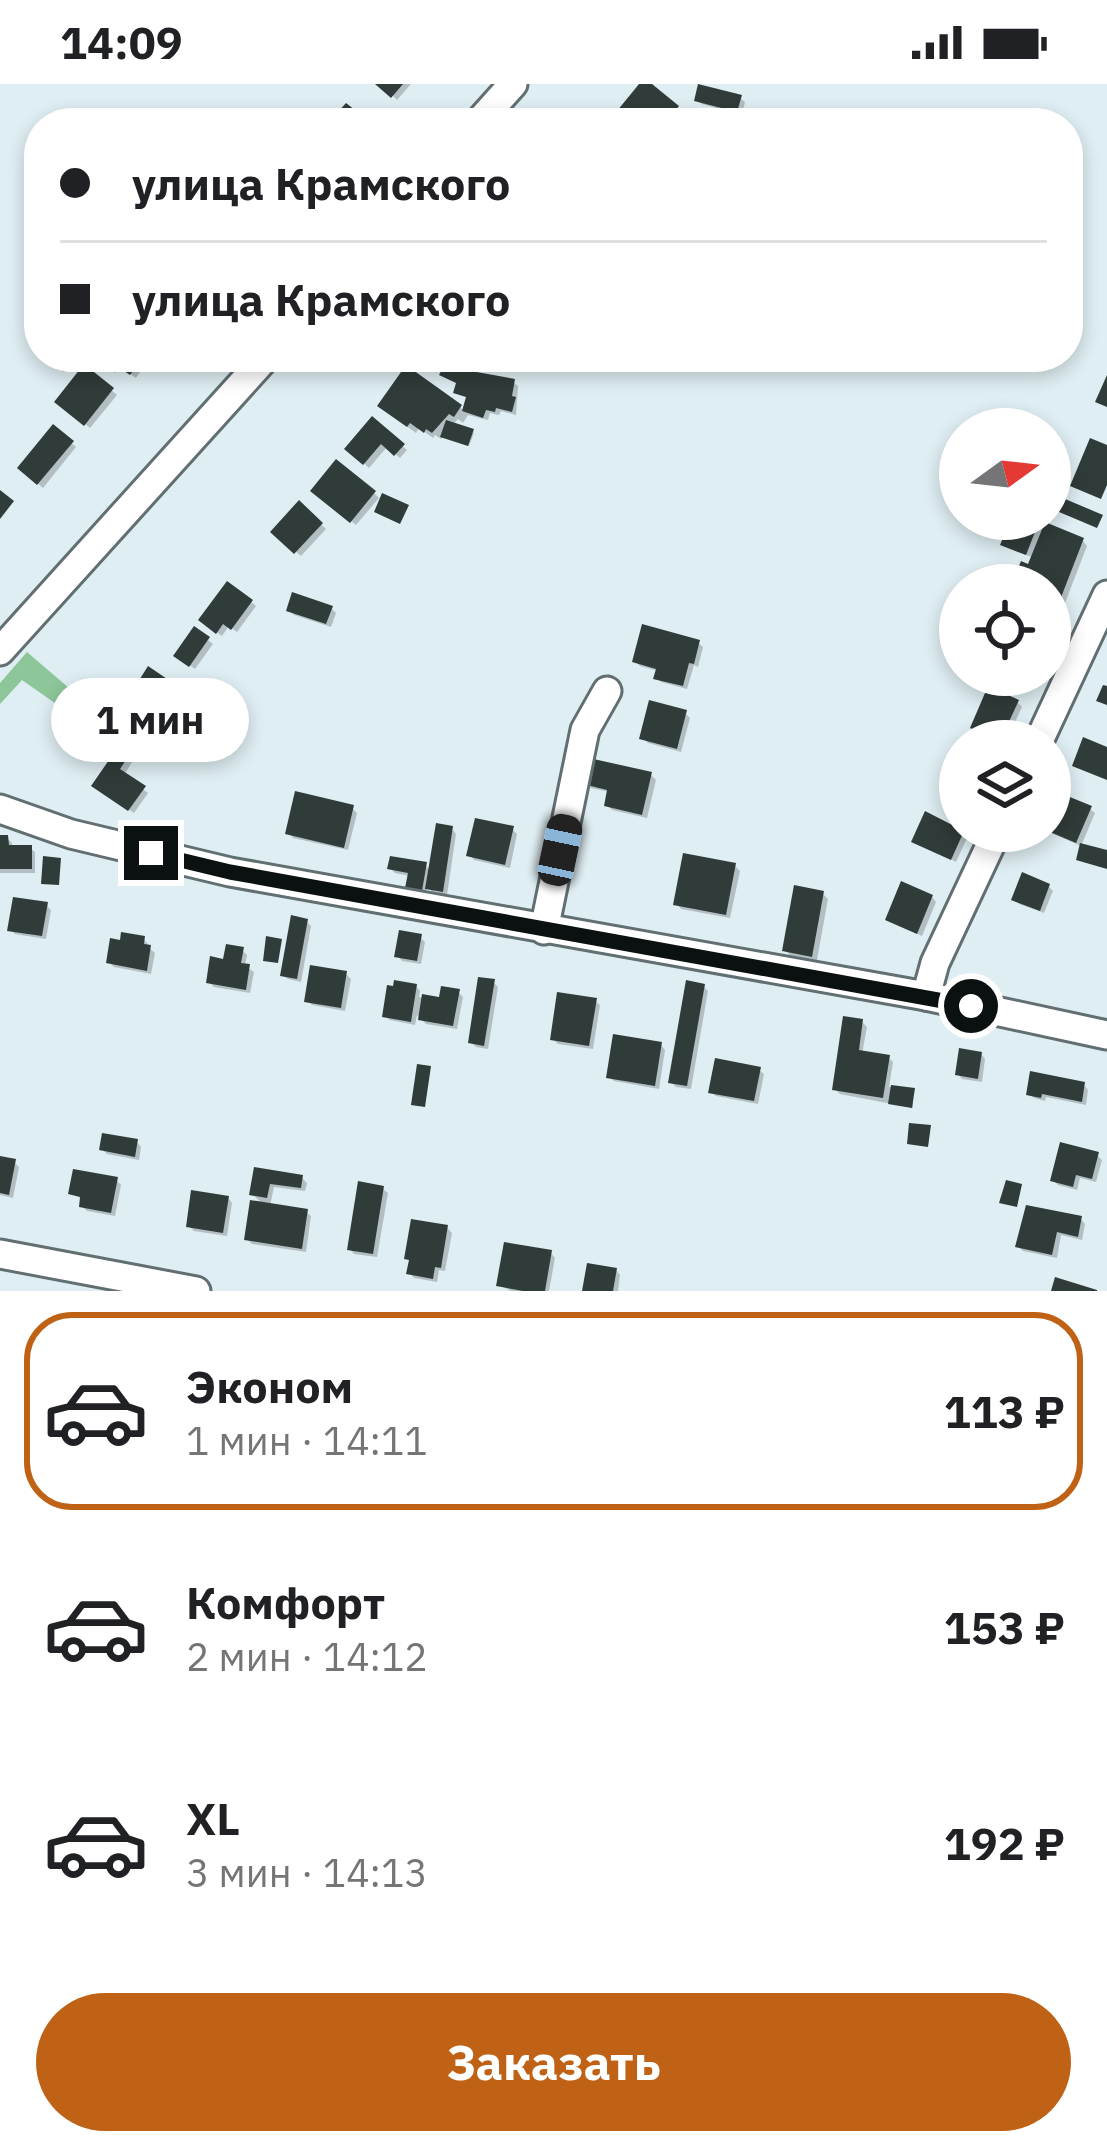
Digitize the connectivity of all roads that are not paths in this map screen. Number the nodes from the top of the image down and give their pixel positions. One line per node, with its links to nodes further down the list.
1 (513, 84): 2 (street)
2 (491, 108)
3 (252, 372): 5 (street)
4 (1107, 595): 7 (street)
5 (0, 651)
6 (608, 691): 10 (street)
7 (1049, 720)
8 (0, 808): 10 (street)
9 (987, 852): 11 (street)
10 (544, 930): 11 (street)
11 (926, 996): 12 (street)
12 (1107, 1035)
13 (0, 1254): 14 (street)
14 (196, 1291)

